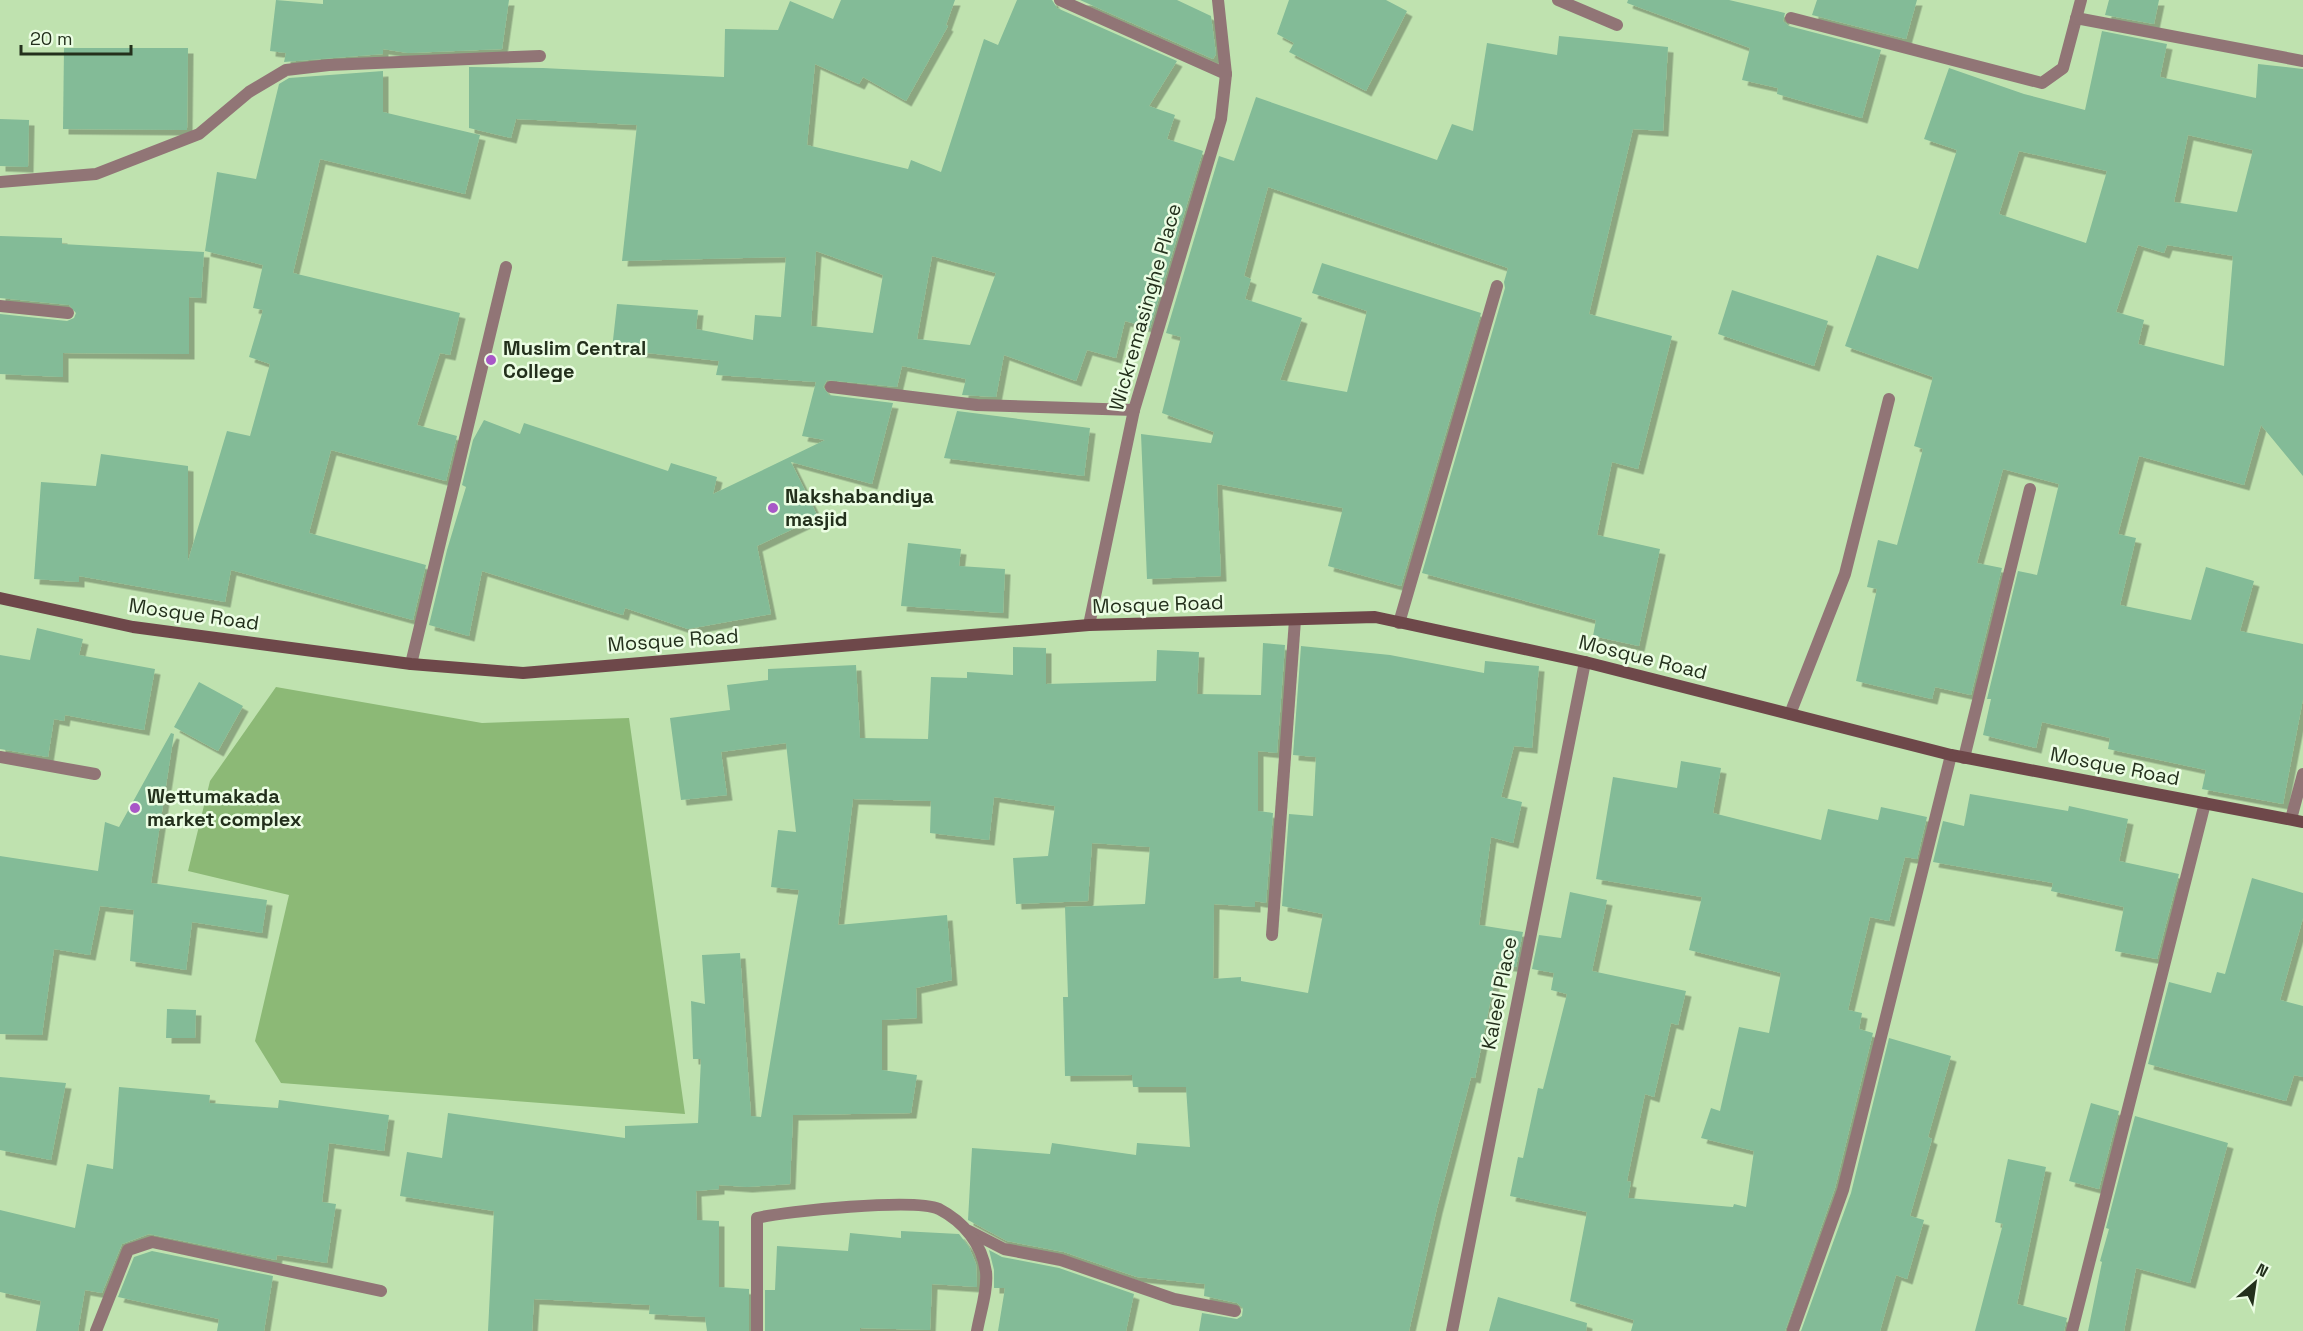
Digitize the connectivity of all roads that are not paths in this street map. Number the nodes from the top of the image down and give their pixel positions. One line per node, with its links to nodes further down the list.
1 (1060, 0): 10 (street)
2 (1218, 0): 10 (street, Wickremasinghe Place)
3 (1558, 0): 7 (street)
4 (2081, 0): 6 (street)
5 (1791, 18): 6 (street)
6 (2076, 18): 9 (street)
7 (1617, 25)
8 (540, 56): 11 (street)
9 (2303, 61)
10 (1226, 74): 18 (street, Wickremasinghe Place)
11 (0, 182)
12 (506, 267): 25 (street)
13 (1497, 286): 22 (street)
14 (0, 306): 15 (street)
15 (68, 313)
16 (831, 387): 18 (street)
17 (1889, 399): 26 (street)
18 (1134, 410): 23 (street, Wickremasinghe Place)
19 (2030, 489): 29 (street)
20 (0, 598): 25 (street, Mosque Road)
21 (1295, 620): 22 (street, Mosque Road); 23 (street, Mosque Road); 34 (street)
22 (1400, 623): 24 (street, Mosque Road)
23 (1089, 625): 25 (street, Mosque Road)
24 (1585, 662): 26 (street, Mosque Road); 42 (street, Kaleel Place)
25 (411, 664)
26 (1791, 714): 27 (street, Mosque Road)
27 (1951, 755): 29 (street, Mosque Road); 38 (street)
28 (0, 758): 30 (street)
29 (1964, 758): 32 (street, Mosque Road)
30 (95, 774)
31 (2303, 774): 33 (street)
32 (2205, 803): 33 (street, Mosque Road); 43 (street)
33 (2297, 821)
34 (1272, 934)
35 (968, 1230): 37 (street); 40 (street); 41 (street)
36 (381, 1291): 39 (street)
37 (1235, 1311)
38 (1793, 1330)
39 (96, 1331)
40 (757, 1331)
41 (977, 1331)
42 (1452, 1331)
43 (2072, 1331)

